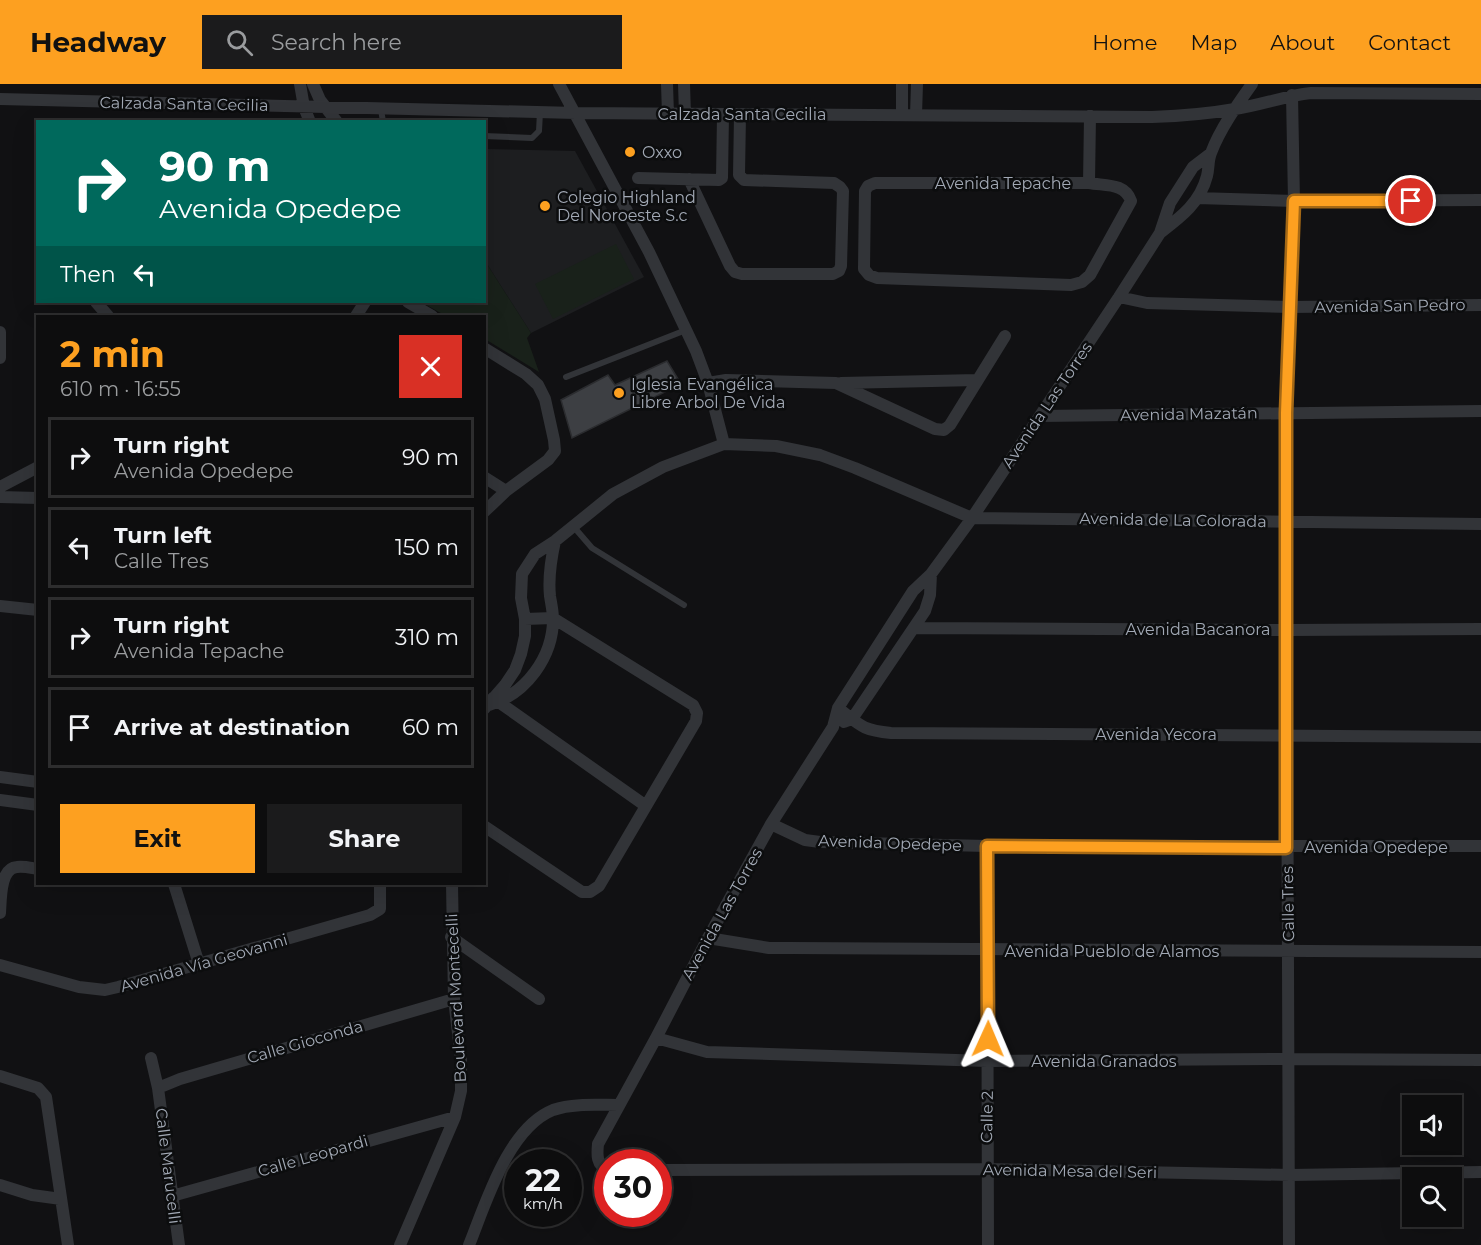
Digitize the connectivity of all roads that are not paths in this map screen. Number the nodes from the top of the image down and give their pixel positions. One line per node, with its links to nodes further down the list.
1 (300, 84): 12 (street)
2 (313, 84): 13 (street)
3 (559, 84): 16 (street)
4 (667, 84): 17 (street)
5 (684, 84): 18 (street)
6 (903, 84): 22 (street)
7 (917, 84): 23 (street)
8 (1252, 84): 14 (street, Avenida Las Torres)
9 (1481, 94): 10 (street, Calzada Santa Cecilia)
10 (1292, 95): 14 (street, Calzada Santa Cecilia); 34 (street, Calle Tres)
11 (0, 99): 12 (street, Calzada Santa Cecilia)
12 (304, 107): 13 (street, Calzada Santa Cecilia); 25 (street)
13 (325, 108): 19 (street, Calzada Santa Cecilia); 26 (street)
14 (1235, 109): 24 (street, Calzada Santa Cecilia); 28 (street, Avenida Las Torres)
15 (540, 112): 16 (street, Calzada Santa Cecilia); 19 (street, Calzada Santa Cecilia); 27 (lane)
16 (576, 113): 17 (street, Calzada Santa Cecilia); 43 (street)
17 (668, 114): 18 (street, Calzada Santa Cecilia)
18 (685, 114): 20 (street, Calzada Santa Cecilia)
19 (382, 115)
20 (723, 115): 21 (street, Calzada Santa Cecilia); 30 (street)
21 (741, 115): 22 (street, Calzada Santa Cecilia); 30 (street)
22 (902, 115): 23 (street, Calzada Santa Cecilia)
23 (916, 115): 24 (street, Calzada Santa Cecilia)
24 (1090, 116): 31 (street)
25 (309, 120)
26 (335, 120)
27 (486, 136)
28 (1210, 154): 32 (street, Avenida Las Torres); 35 (street, Avenida Las Torres)
29 (638, 178): 30 (street)
30 (688, 179)
31 (1089, 183): 31 (street, Avenida Tepache)
32 (1197, 198): 34 (street); 35 (street, Avenida Las Torres)
33 (1481, 200): 34 (street)
34 (1294, 201): 40 (street, Calle Tres)
35 (1160, 233): 36 (street, Avenida Las Torres)
36 (1119, 297): 40 (street, Avenida San Pedro); 54 (street, Avenida Las Torres)
37 (97, 303): 41 (street)
38 (410, 303): 42 (street)
39 (1481, 305): 40 (street, Avenida San Pedro)
40 (1290, 307): 53 (street, Calle Tres)
41 (107, 315)
42 (430, 315)
43 (686, 330): 48 (lane); 50 (street)
44 (0, 332): 47 (street)
45 (1005, 336): 49 (street)
46 (486, 349): 59 (street)
47 (0, 358)
48 (566, 377)
49 (976, 380): 51 (street); 51 (street)
50 (708, 383): 51 (street); 55 (street)
51 (836, 383)
52 (1481, 411): 53 (street, Avenida Mazatán)
53 (1286, 413): 54 (street, Avenida Mazatán); 64 (street, Calle Tres)
54 (1040, 416): 63 (street, Avenida Las Torres)
55 (724, 444): 63 (street); 66 (street)
56 (36, 468): 58 (street)
57 (486, 478): 59 (street)
58 (0, 487)
59 (506, 491): 62 (street)
60 (0, 497): 61 (street)
61 (36, 498)
62 (486, 510)
63 (972, 518): 64 (street, Avenida de La Colorada); 68 (street, Avenida Las Torres)
64 (1287, 521): 65 (street, Avenida de La Colorada); 76 (street, Calle Tres)
65 (1481, 524)
66 (573, 526): 67 (street); 69 (lane)
67 (555, 541): 72 (street); 73 (street)
68 (931, 574): 74 (street, Avenida Las Torres); 78 (street, Avenida Las Torres)
69 (684, 605)
70 (0, 606): 71 (street)
71 (36, 610)
72 (553, 618): 73 (street); 77 (street); 87 (street)
73 (525, 619): 77 (street)
74 (914, 628): 76 (street, Avenida Bacanora); 79 (street, Avenida Las Torres)
75 (1481, 629): 76 (street, Avenida Bacanora)
76 (1288, 630): 81 (street, Calle Tres)
77 (491, 703): 87 (street)
78 (838, 708): 79 (street, Avenida Yecora); 80 (street, Avenida Las Torres)
79 (852, 719): 80 (street); 81 (street, Avenida Yecora)
80 (833, 727): 88 (street, Avenida Las Torres)
81 (1287, 735): 82 (street, Avenida Yecora); 92 (street, Calle Tres)
82 (1481, 737)
83 (0, 777): 84 (street)
84 (36, 782)
85 (0, 800): 86 (street)
86 (36, 805)
87 (646, 806): 89 (street)
88 (771, 824): 90 (street, Avenida Opedepe); 99 (street, Avenida Las Torres)
89 (486, 827)
90 (987, 846): 92 (street, Avenida Opedepe); 100 (street, Calle 2)
91 (1481, 846): 92 (street, Avenida Opedepe)
92 (1286, 848): 101 (street, Calle Tres)
93 (36, 869): 97 (street)
94 (174, 885): 103 (street)
95 (380, 885): 103 (street, Avenida Vía Geovanni)
96 (452, 885): 98 (street, Boulevard Montecelli)
97 (0, 913)
98 (451, 938): 105 (street, Boulevard Montecelli); 106 (street)
99 (708, 938): 100 (street, Avenida Pueblo de Alamos); 107 (street, Avenida Las Torres)
100 (989, 950): 101 (street, Avenida Pueblo de Alamos); 111 (street, Calle 2)
101 (1289, 951): 102 (street, Avenida Pueblo de Alamos); 109 (street, Calle Tres)
102 (1481, 952)
103 (199, 964): 104 (street, Avenida Vía Geovanni)
104 (1, 965)
105 (454, 999): 113 (street, Calle Gioconda); 115 (street, Boulevard Montecelli)
106 (539, 999)
107 (656, 1038): 111 (street, Avenida Granados); 114 (street, Avenida Las Torres)
108 (151, 1058): 113 (street, Calle Marucelli)
109 (1287, 1059): 110 (street, Avenida Granados); 111 (street, Avenida Granados); 120 (street, Calle Tres)
110 (1481, 1060)
111 (987, 1061): 117 (street, Calle 2)
112 (0, 1076): 123 (street)
113 (158, 1088): 122 (street, Calle Marucelli)
114 (618, 1104): 116 (street, Avenida Las Torres); 127 (street)
115 (455, 1117): 122 (street, Calle Leopardi); 126 (street, Boulevard Montecelli)
116 (598, 1149)
117 (986, 1169): 118 (street, Avenida Mesa del Seri); 120 (street, Avenida Mesa del Seri); 128 (street, Calle 2)
118 (672, 1170)
119 (1481, 1172): 120 (street, Avenida Mesa del Seri)
120 (1290, 1175): 129 (street, Calle Tres)
121 (0, 1185): 123 (street)
122 (172, 1196): 125 (street, Calle Marucelli)
123 (61, 1199): 124 (street)
124 (68, 1245)
125 (179, 1245)
126 (399, 1245)
127 (469, 1245)
128 (988, 1245)
129 (1289, 1245)

